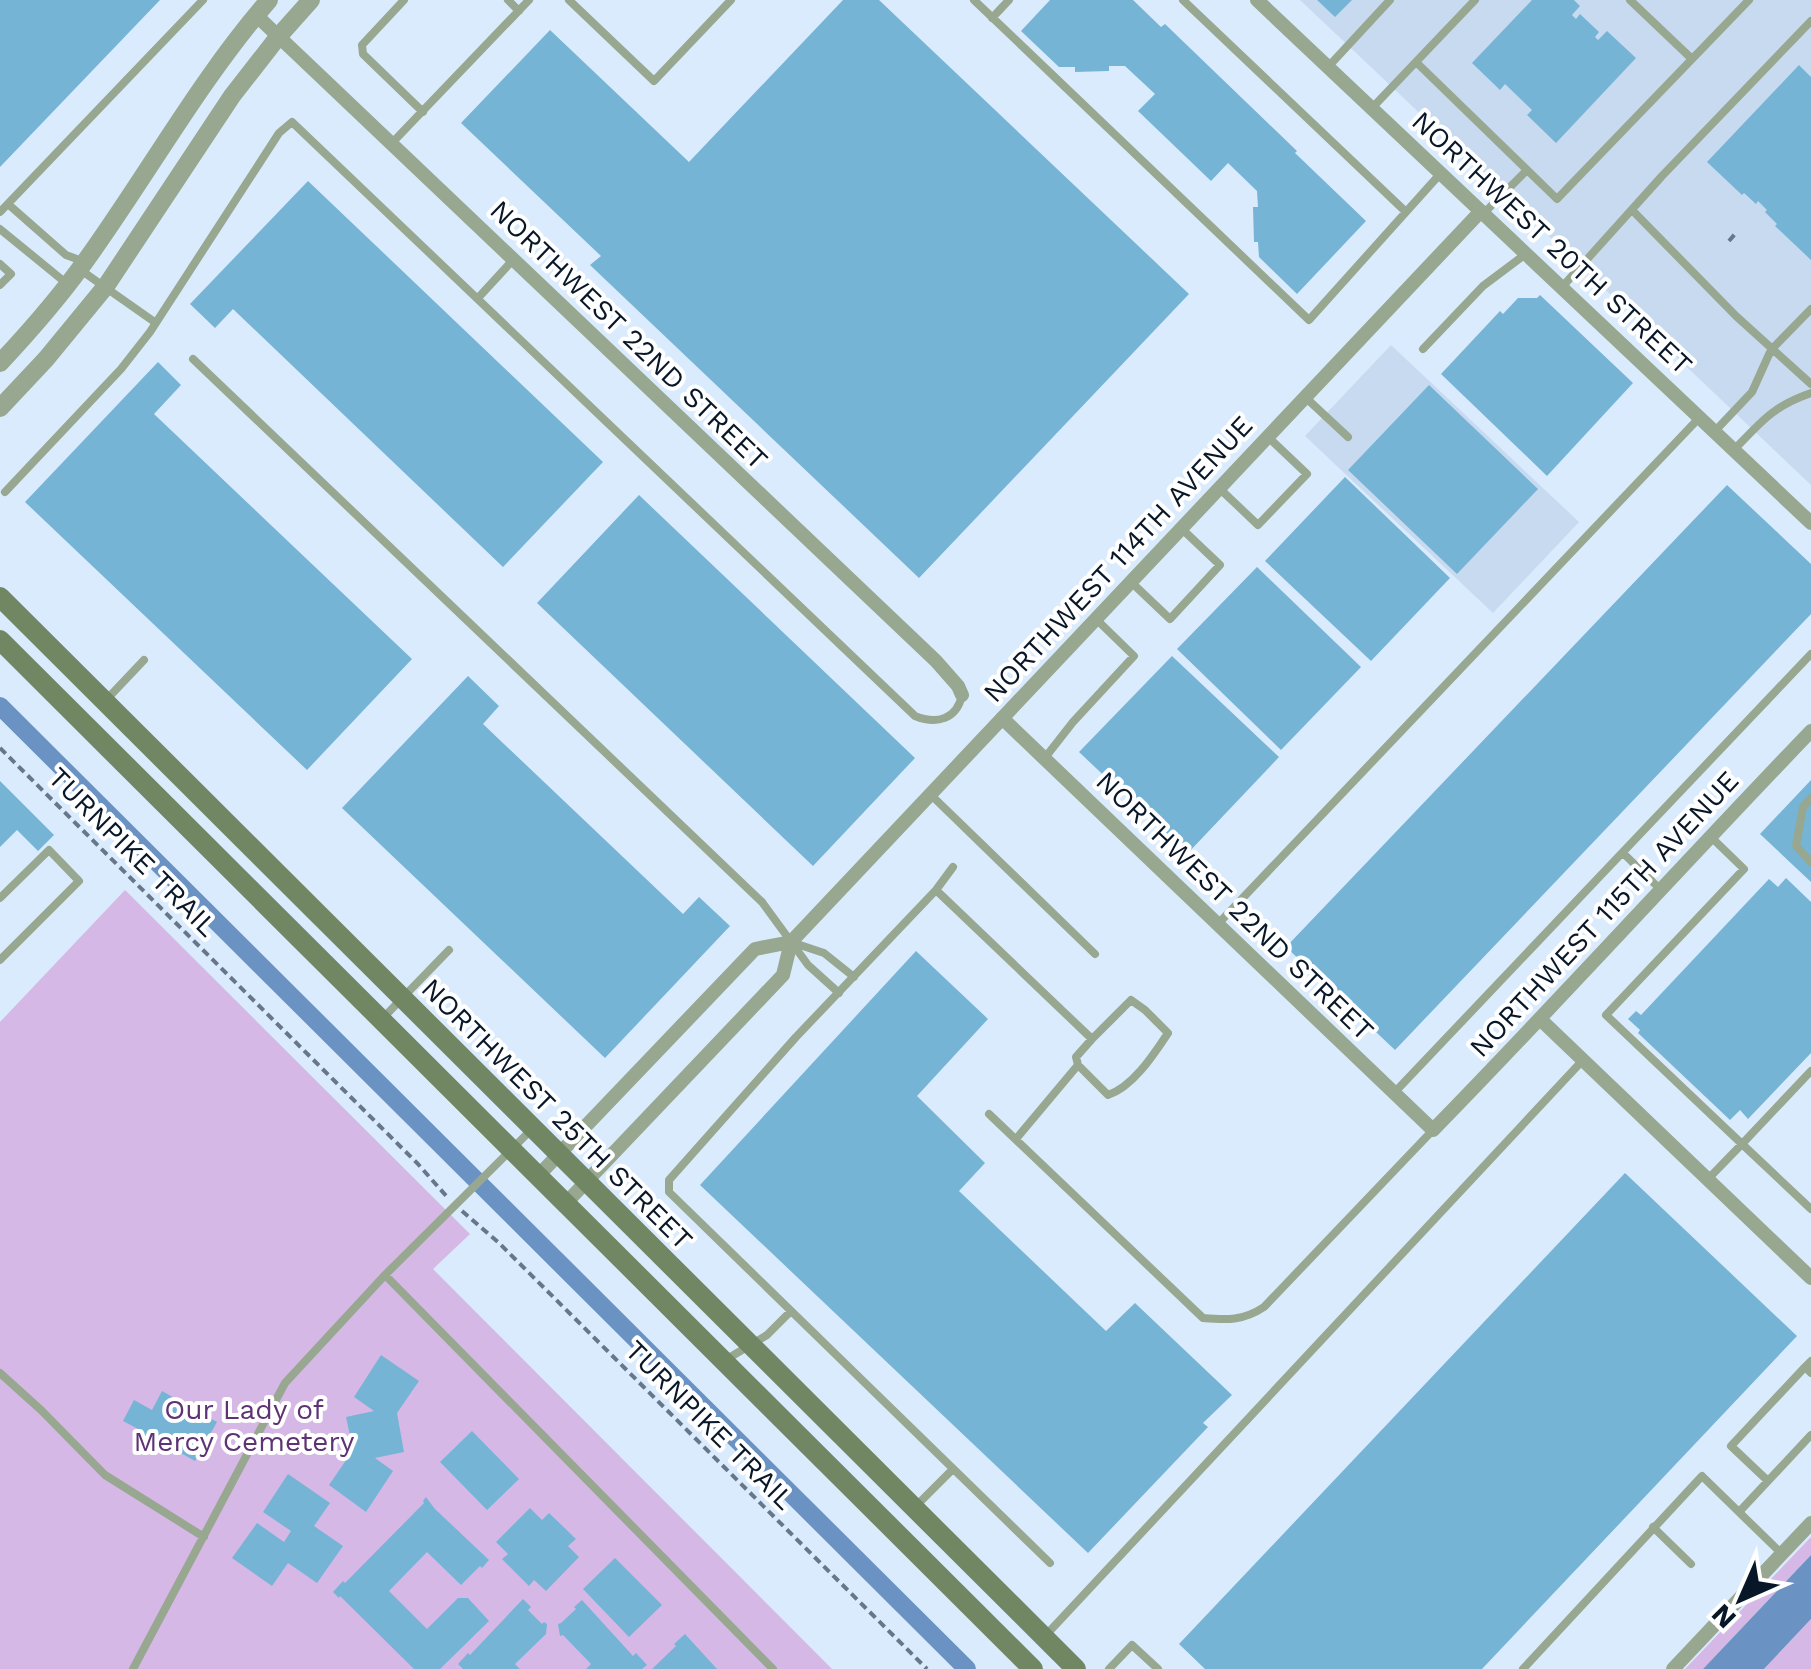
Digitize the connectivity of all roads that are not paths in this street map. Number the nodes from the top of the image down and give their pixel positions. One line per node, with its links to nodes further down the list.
1 (203, 0): 30 (lane)
2 (269, 0): 18 (street)
3 (311, 0): 21 (street)
4 (404, 0): 26 (lane)
5 (508, 0): 17 (lane)
6 (530, 0): 17 (lane)
7 (570, 0): 8 (lane)
8 (731, 0)
9 (974, 0): 19 (lane)
10 (1009, 0): 19 (lane)
11 (1183, 0): 33 (lane)
12 (1258, 0): 24 (street, NORTHWEST 20TH STREET)
13 (1390, 0): 24 (lane)
14 (1475, 0): 23 (lane)
15 (1630, 0): 22 (lane)
16 (1748, 0): 22 (lane)
17 (519, 11): 26 (lane)
18 (256, 15): 21 (street, NORTHWEST 22ND STREET); 39 (street)
19 (992, 18): 33 (lane)
20 (1811, 21): 31 (lane)
21 (278, 37): 27 (street, NORTHWEST 22ND STREET); 41 (street)
22 (1692, 59): 28 (lane)
23 (1416, 62): 25 (lane); 28 (lane)
24 (1328, 66): 25 (street, NORTHWEST 20TH STREET)
25 (1372, 108): 29 (street, NORTHWEST 20TH STREET)
26 (423, 112): 27 (lane)
27 (391, 144): 37 (street, NORTHWEST 22ND STREET)
28 (1527, 170): 34 (lane)
29 (1441, 174): 33 (lane); 34 (street, NORTHWEST 20TH STREET)
30 (8, 204): 32 (lane); 39 (lane)
31 (1632, 210): 42 (lane); 47 (lane)
32 (0, 212)
33 (1406, 212)
34 (1483, 212): 36 (street, NORTHWEST 20TH STREET); 52 (street, NORTHWEST 114TH AVENUE)
35 (0, 229): 39 (lane)
36 (1527, 253): 42 (street, NORTHWEST 20TH STREET); 46 (lane)
37 (514, 260): 43 (lane); 69 (street, NORTHWEST 22ND STREET)
38 (0, 264): 40 (lane)
39 (77, 272): 41 (lane); 49 (street)
40 (0, 286)
41 (106, 286): 45 (lane); 53 (street)
42 (1562, 286): 54 (street, NORTHWEST 20TH STREET)
43 (478, 298): 45 (lane); 69 (lane)
44 (1811, 309): 47 (lane)
45 (156, 324): 60 (lane)
46 (1423, 348)
47 (1772, 350): 50 (lane); 55 (lane)
48 (193, 359): 84 (lane)
49 (0, 363)
50 (1811, 384)
51 (1811, 393): 58 (lane)
52 (1305, 397): 56 (street, NORTHWEST 114TH AVENUE); 57 (lane)
53 (0, 408)
54 (1700, 418): 55 (street, NORTHWEST 20TH STREET); 83 (lane)
55 (1715, 431): 58 (street, NORTHWEST 20TH STREET)
56 (1268, 437): 59 (street, NORTHWEST 114TH AVENUE); 59 (lane)
57 (1348, 437)
58 (1734, 450): 61 (street, NORTHWEST 20TH STREET)
59 (1219, 488): 62 (street, NORTHWEST 114TH AVENUE)
60 (4, 492)
61 (1811, 523)
62 (1180, 528): 63 (street, NORTHWEST 114TH AVENUE); 63 (lane)
63 (1130, 582): 65 (street, NORTHWEST 114TH AVENUE)
64 (0, 597): 70 (main road, NORTHWEST 25TH STREET)
65 (1096, 619): 71 (street, NORTHWEST 114TH AVENUE); 73 (lane)
66 (0, 640): 91 (main road, NORTHWEST 25TH STREET)
67 (1811, 654): 77 (lane)
68 (144, 660): 70 (lane)
69 (962, 695)
70 (105, 702): 90 (main road, NORTHWEST 25TH STREET)
71 (1002, 718): 73 (street, NORTHWEST 22ND STREET); 74 (street, NORTHWEST 114TH AVENUE)
72 (1811, 731): 76 (street, NORTHWEST 115TH AVENUE)
73 (1044, 759): 83 (street, NORTHWEST 22ND STREET)
74 (930, 794): 84 (street, NORTHWEST 114TH AVENUE); 86 (lane)
75 (1811, 798): 78 (lane)
76 (1710, 836): 80 (street, NORTHWEST 115TH AVENUE); 102 (lane)
77 (1622, 853): 80 (lane); 97 (lane)
78 (1811, 862)
79 (953, 867): 81 (lane)
80 (1660, 889): 92 (street, NORTHWEST 115TH AVENUE)
81 (936, 890): 88 (lane); 93 (lane)
82 (0, 898): 87 (lane)
83 (1217, 925): 97 (street, NORTHWEST 22ND STREET)
84 (792, 942): 88 (lane); 89 (lane); 104 (street, NORTHWEST 114TH AVENUE); 107 (street, NORTHWEST 114TH AVENUE)
85 (449, 950): 90 (lane)
86 (1096, 954)
87 (0, 960)
88 (854, 977): 89 (lane)
89 (839, 993): 112 (lane)
90 (402, 998): 91 (lane); 99 (main road, NORTHWEST 25TH STREET)
91 (381, 1020): 103 (main road, NORTHWEST 25TH STREET)
92 (1541, 1020): 94 (street); 100 (street, NORTHWEST 115TH AVENUE)
93 (1092, 1038): 95 (lane); 95 (lane)
94 (1583, 1060): 106 (street); 128 (lane)
95 (1078, 1066): 101 (lane)
96 (1811, 1071): 102 (lane)
97 (1394, 1093): 100 (street, NORTHWEST 22ND STREET)
98 (989, 1114): 101 (lane)
99 (533, 1128): 103 (lane); 104 (main road, NORTHWEST 25TH STREET)
100 (1433, 1130): 101 (lane)
101 (1016, 1139)
102 (1742, 1144): 106 (lane); 109 (lane)
103 (511, 1149): 105 (main road, NORTHWEST 25TH STREET); 110 (lane)
104 (559, 1154): 105 (street, NORTHWEST 114TH AVENUE); 107 (main road, NORTHWEST 25TH STREET)
105 (538, 1176): 108 (main road, NORTHWEST 25TH STREET)
106 (1708, 1179): 111 (street)
107 (587, 1182): 108 (street, NORTHWEST 114TH AVENUE); 113 (main road, NORTHWEST 25TH STREET)
108 (566, 1203): 114 (main road, NORTHWEST 25TH STREET)
109 (1811, 1209)
110 (386, 1275): 124 (lane); 130 (lane)
111 (1811, 1278)
112 (791, 1311): 113 (lane); 118 (lane)
113 (751, 1345): 114 (lane); 120 (main road, NORTHWEST 25TH STREET)
114 (724, 1361): 131 (main road, NORTHWEST 25TH STREET)
115 (1809, 1367): 119 (lane)
116 (0, 1373): 124 (lane)
117 (1811, 1434): 119 (lane)
118 (953, 1468): 120 (lane); 126 (lane)
119 (1768, 1481): 121 (lane)
120 (914, 1508): 128 (main road, NORTHWEST 25TH STREET)
121 (1739, 1512): 123 (lane); 125 (lane)
122 (1811, 1524): 125 (street)
123 (1653, 1527): 127 (lane); 135 (lane)
124 (204, 1537): 129 (lane)
125 (1782, 1554): 136 (street)
126 (1050, 1563)
127 (1690, 1564)
128 (1044, 1637): 132 (main road, NORTHWEST 25TH STREET)
129 (133, 1669)
130 (773, 1669)
131 (1033, 1669)
132 (1076, 1669)
133 (1109, 1669): 134 (lane)
134 (1158, 1669)
135 (1522, 1669)
136 (1673, 1669)

